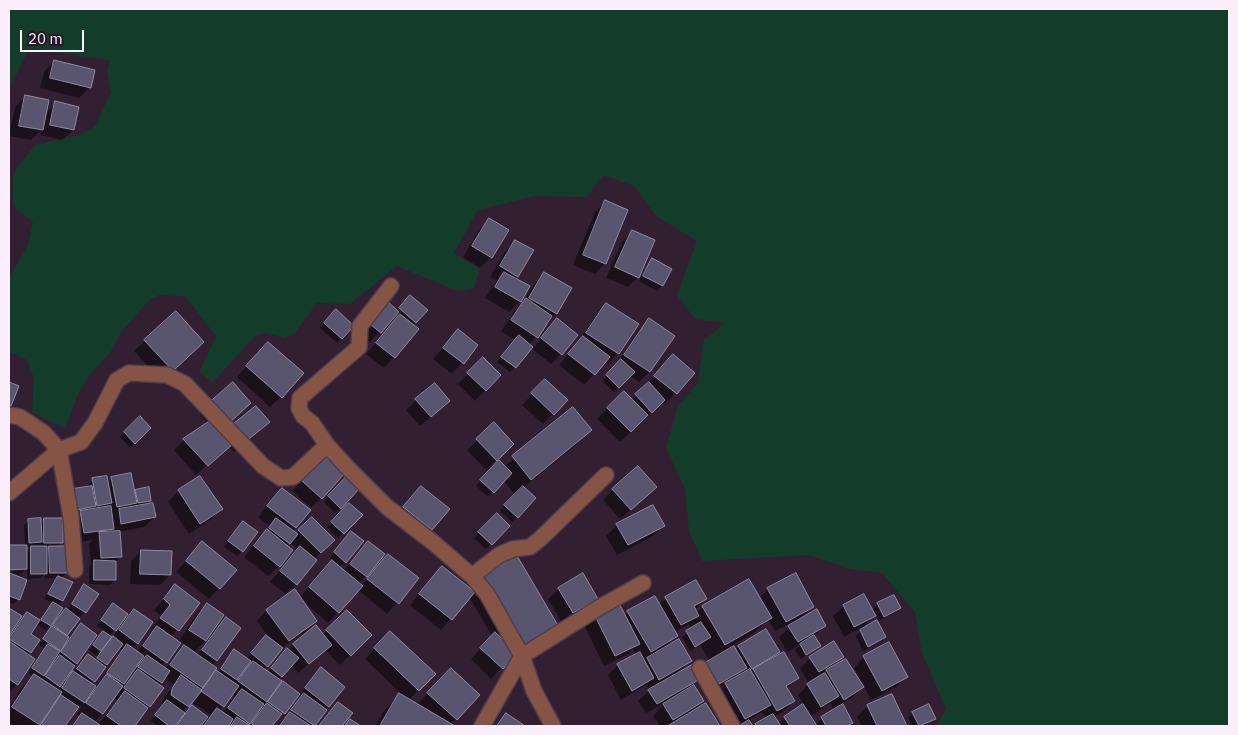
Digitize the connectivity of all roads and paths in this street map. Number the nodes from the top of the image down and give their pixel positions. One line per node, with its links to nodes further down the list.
1 (391, 286): 3 (street)
2 (9, 416): 4 (street)
3 (326, 445): 4 (street); 8 (street)
4 (59, 450): 6 (street); 7 (street)
5 (606, 475): 8 (street)
6 (9, 493)
7 (75, 570)
8 (472, 576): 10 (street)
9 (643, 583): 10 (street)
10 (522, 656): 12 (street); 13 (street)
11 (700, 668): 14 (street)
12 (482, 726)
13 (553, 726)
14 (732, 726)

